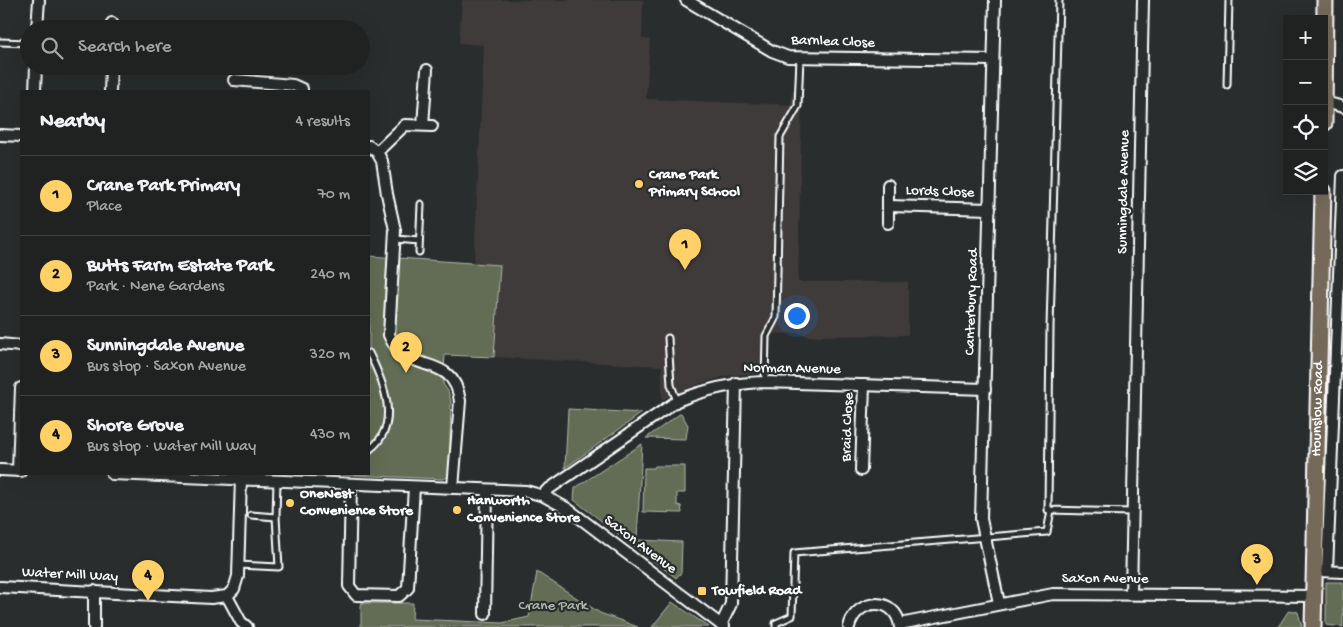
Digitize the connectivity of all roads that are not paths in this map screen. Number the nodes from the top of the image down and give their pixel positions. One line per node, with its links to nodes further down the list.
1 (39, 0): 8 (street)
2 (686, 0): 11 (street, Barnlea Close)
3 (995, 0): 12 (street, Canterbury Road)
4 (1059, 0): 58 (lane)
5 (1143, 0): 59 (street, Sunningdale Avenue)
6 (1229, 0): 18 (lane)
7 (1326, 0): 13 (main road)
8 (38, 20)
9 (0, 42): 10 (lane)
10 (20, 43)
11 (800, 58): 12 (street, Barnlea Close); 41 (lane)
12 (993, 60): 32 (street, Canterbury Road)
13 (1325, 60)
14 (426, 70): 26 (street)
15 (36, 75): 19 (street)
16 (111, 75): 20 (street)
17 (234, 80): 21 (street)
18 (1227, 85)
19 (35, 90)
20 (110, 90)
21 (302, 90)
22 (1328, 103): 23 (street)
23 (1343, 107)
24 (0, 135): 25 (street)
25 (20, 136)
26 (373, 149): 34 (street)
27 (1343, 176): 64 (street)
28 (888, 185): 31 (street, Lords Close)
29 (1323, 195): 64 (main road, Hounslow Road)
30 (421, 204): 35 (lane)
31 (888, 206): 32 (street, Lords Close); 33 (street, Lords Close)
32 (990, 209): 44 (street, Canterbury Road)
33 (888, 224)
34 (396, 239): 35 (lane); 55 (street)
35 (419, 240): 36 (lane)
36 (419, 252)
37 (668, 338): 45 (lane)
38 (0, 344): 39 (street)
39 (20, 346)
40 (370, 356): 46 (lane)
41 (765, 382): 42 (street, Norman Avenue); 43 (street, Norman Avenue)
42 (736, 383): 45 (street, Norman Avenue); 74 (street)
43 (864, 385): 44 (street, Norman Avenue); 48 (street, Braid Close)
44 (985, 389): 62 (street, Canterbury Road)
45 (677, 401): 57 (street, Norman Avenue)
46 (370, 449)
47 (0, 470): 49 (street)
48 (861, 470)
49 (20, 471)
50 (144, 475): 51 (street, Saxon Avenue)
51 (241, 478): 52 (street, Saxon Avenue); 63 (street)
52 (277, 480): 53 (street, Saxon Avenue); 61 (lane)
53 (351, 484): 54 (street, Saxon Avenue); 54 (street)
54 (414, 487): 55 (street, Saxon Avenue)
55 (453, 488): 56 (street, Saxon Avenue)
56 (486, 491): 57 (street, Saxon Avenue); 72 (street)
57 (544, 496): 74 (street, Saxon Avenue)
58 (1051, 510): 59 (lane); 62 (lane)
59 (1132, 512): 68 (street, Sunningdale Avenue)
60 (251, 515): 61 (lane)
61 (276, 517): 63 (lane)
62 (985, 535): 70 (street, Canterbury Road); 77 (lane)
63 (239, 566): 69 (street)
64 (1321, 571): 65 (street); 71 (main road, Hounslow Road)
65 (1343, 572)
66 (0, 587): 67 (street, Water Mill Way)
67 (94, 591): 69 (street, Water Mill Way); 75 (street)
68 (1131, 594): 70 (street, Saxon Avenue); 71 (street, Saxon Avenue)
69 (227, 596): 76 (street)
70 (1000, 603): 73 (street, Saxon Avenue)
71 (1316, 604): 79 (main road, Hounslow Road)
72 (485, 614)
73 (900, 625): 78 (street, Saxon Avenue)
74 (723, 626)
75 (94, 627)
76 (247, 627)
77 (776, 627)
78 (849, 627)
79 (1313, 627)

